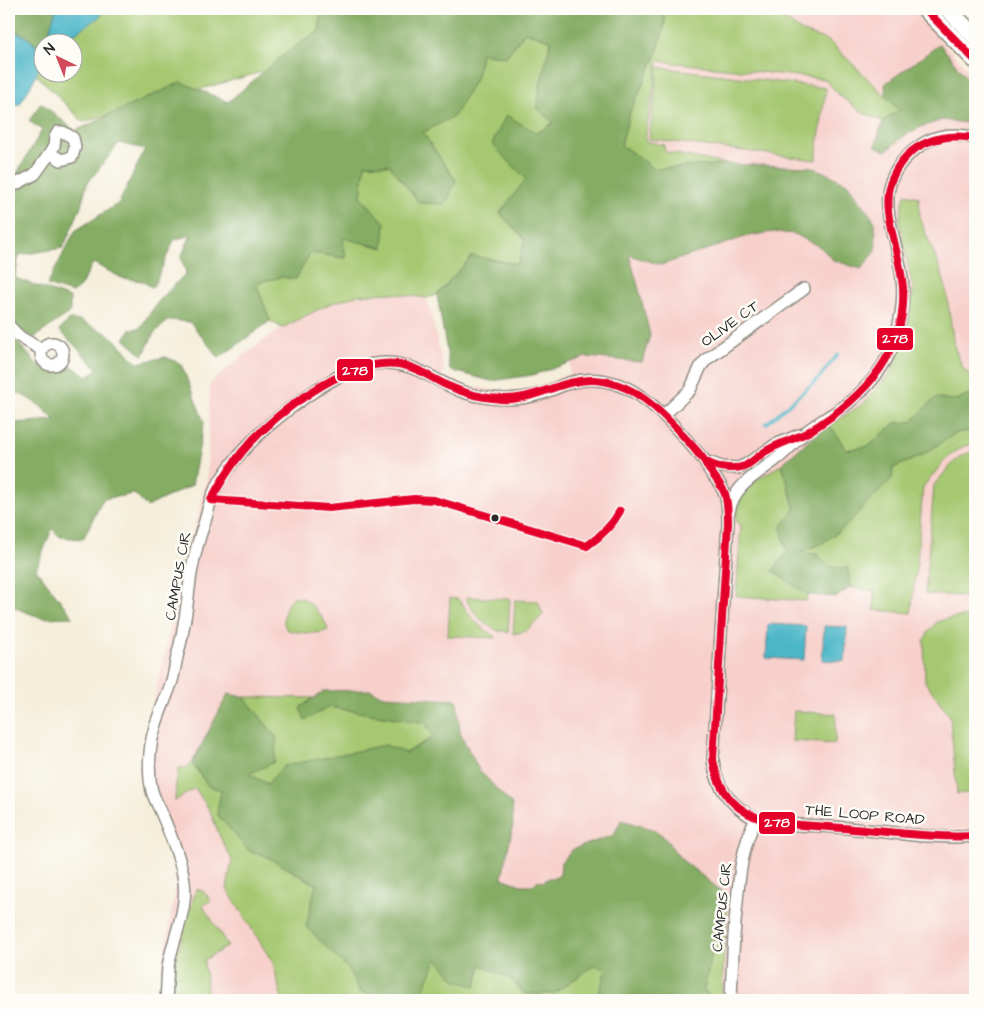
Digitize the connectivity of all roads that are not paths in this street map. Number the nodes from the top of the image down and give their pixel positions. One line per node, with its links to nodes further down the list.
1 (925, 9): 4 (main road)
2 (948, 9): 3 (main road)
3 (975, 37)
4 (975, 60)
5 (975, 138): 12 (street)
6 (50, 153): 7 (street)
7 (9, 188)
8 (804, 289): 11 (street, OLIVE CT)
9 (9, 326): 10 (street)
10 (42, 350)
11 (664, 415): 13 (street, CAMPUS CIR); 17 (street, CAMPUS CIR)
12 (805, 433): 13 (street); 14 (street)
13 (705, 461): 14 (street, CAMPUS CIR)
14 (728, 519): 15 (street, THE LOOP ROAD)
15 (756, 819): 16 (street, THE LOOP ROAD); 18 (street, CAMPUS CIR)
16 (975, 836)
17 (166, 1000)
18 (730, 1000)

